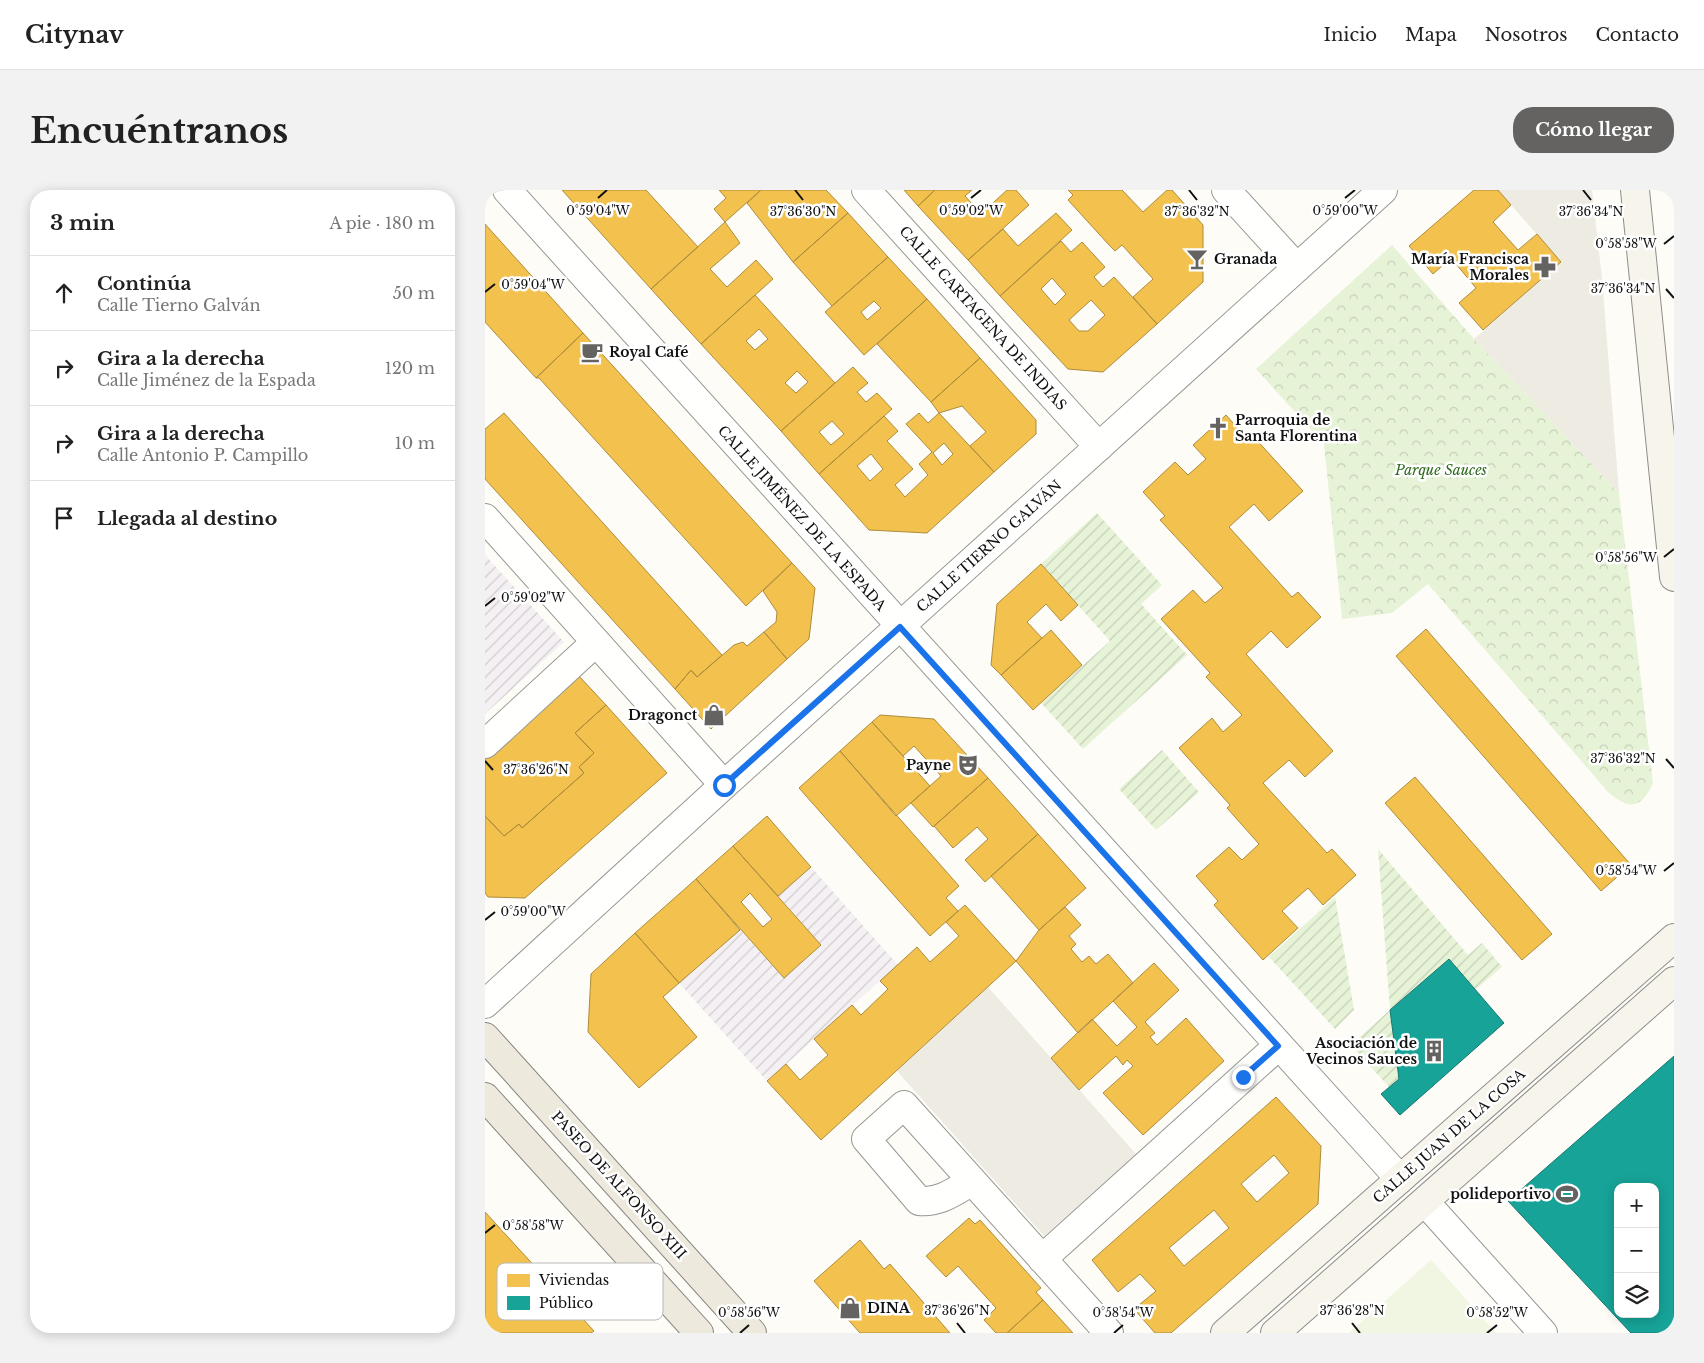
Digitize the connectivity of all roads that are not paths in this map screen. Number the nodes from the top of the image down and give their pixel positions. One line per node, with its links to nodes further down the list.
1 (507, 190): 10 (street, CALLE JIMÉNEZ DE LA ESPADA)
2 (866, 190): 7 (street, CALLE CARTAGENA DE INDIAS)
3 (1226, 190): 6 (street)
4 (1383, 190): 6 (street, CALLE TIERNO GALVÁN)
5 (1635, 190): 9 (main road)
6 (1297, 268): 7 (street, CALLE TIERNO GALVÁN)
7 (1099, 447): 10 (street, CALLE TIERNO GALVÁN)
8 (485, 518): 11 (street)
9 (1674, 577)
10 (900, 627): 13 (street, CALLE TIERNO GALVÁN); 19 (street, CALLE JIMÉNEZ DE LA ESPADA)
11 (596, 642): 12 (street); 13 (street)
12 (485, 744)
13 (724, 785): 17 (street, CALLE TIERNO GALVÁN)
14 (1674, 924): 15 (main road, CALLE JUAN DE LA COSA)
15 (1666, 946): 21 (main road, CALLE JUAN DE LA COSA)
16 (1674, 981): 23 (main road)
17 (485, 1004)
18 (485, 1037): 28 (main road, PASEO DE ALFONSO XIII)
19 (1278, 1046): 21 (street, CALLE JIMÉNEZ DE LA ESPADA); 24 (street)
20 (485, 1097): 25 (main road)
21 (1400, 1179): 30 (main road, CALLE JUAN DE LA COSA)
22 (972, 1181): 24 (street)
23 (1425, 1202): 31 (main road); 32 (street)
24 (1042, 1259): 29 (street)
25 (636, 1263)
26 (663, 1293): 27 (main road)
27 (699, 1333)
28 (752, 1333)
29 (1109, 1333)
30 (1225, 1333)
31 (1275, 1333)
32 (1543, 1333)

